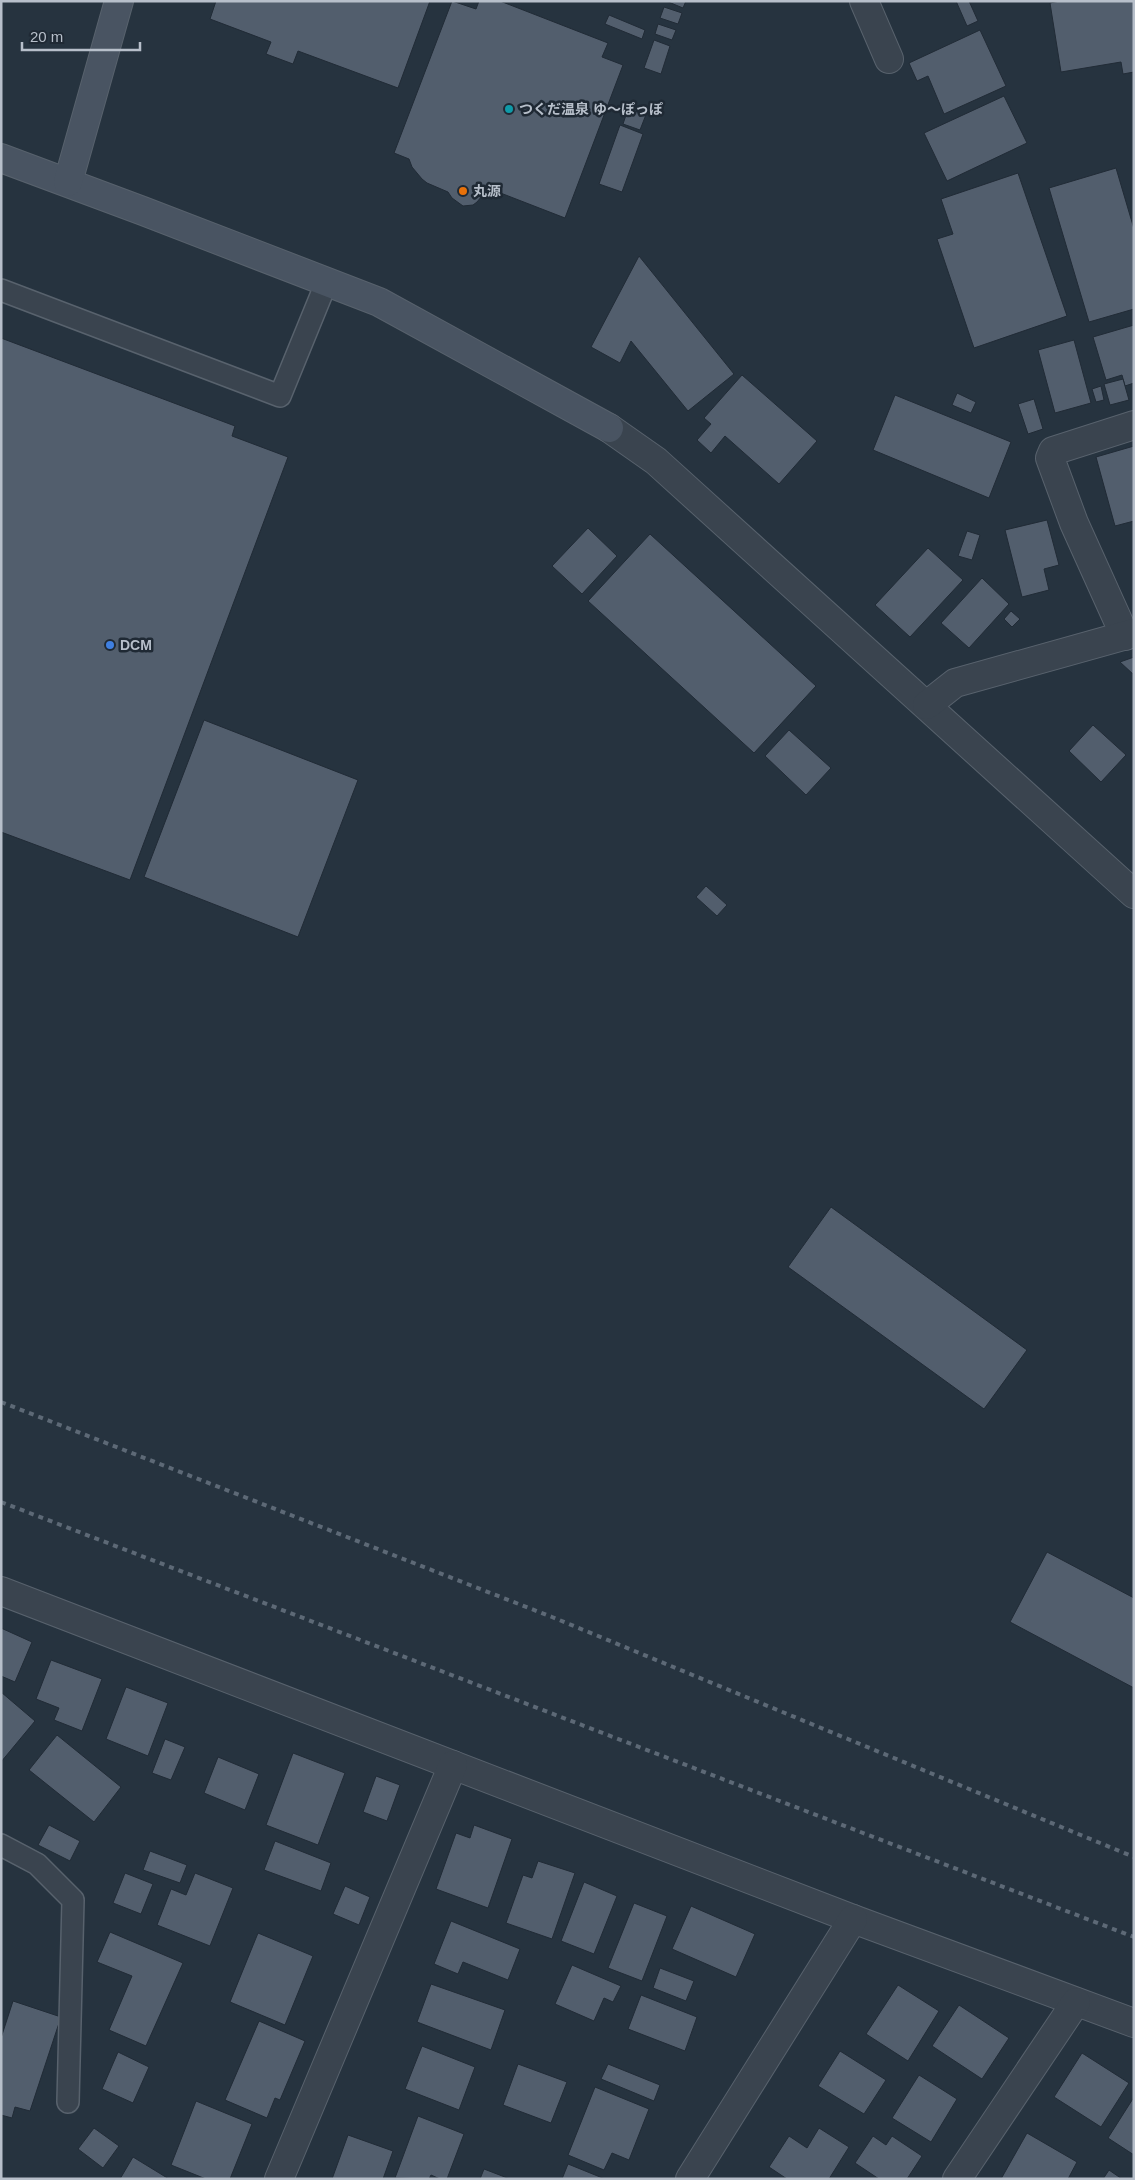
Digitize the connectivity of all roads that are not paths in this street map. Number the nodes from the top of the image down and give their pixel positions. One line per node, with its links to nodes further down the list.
1 (119, 1): 5 (street)
2 (864, 1): 3 (street)
3 (889, 59)
4 (1, 158): 5 (street)
5 (68, 182): 6 (street)
6 (327, 282): 7 (lane); 10 (street)
7 (1, 290)
8 (1134, 425): 9 (street)
9 (1129, 635): 10 (street)
10 (927, 705): 11 (street)
11 (1134, 894)
12 (1, 1591): 13 (street)
13 (453, 1765): 15 (street); 19 (street)
14 (1, 1845): 18 (lane)
15 (853, 1919): 16 (street); 20 (street)
16 (1076, 2002): 17 (street); 21 (street)
17 (1134, 2023)
18 (68, 2102)
19 (279, 2179)
20 (690, 2179)
21 (957, 2179)

